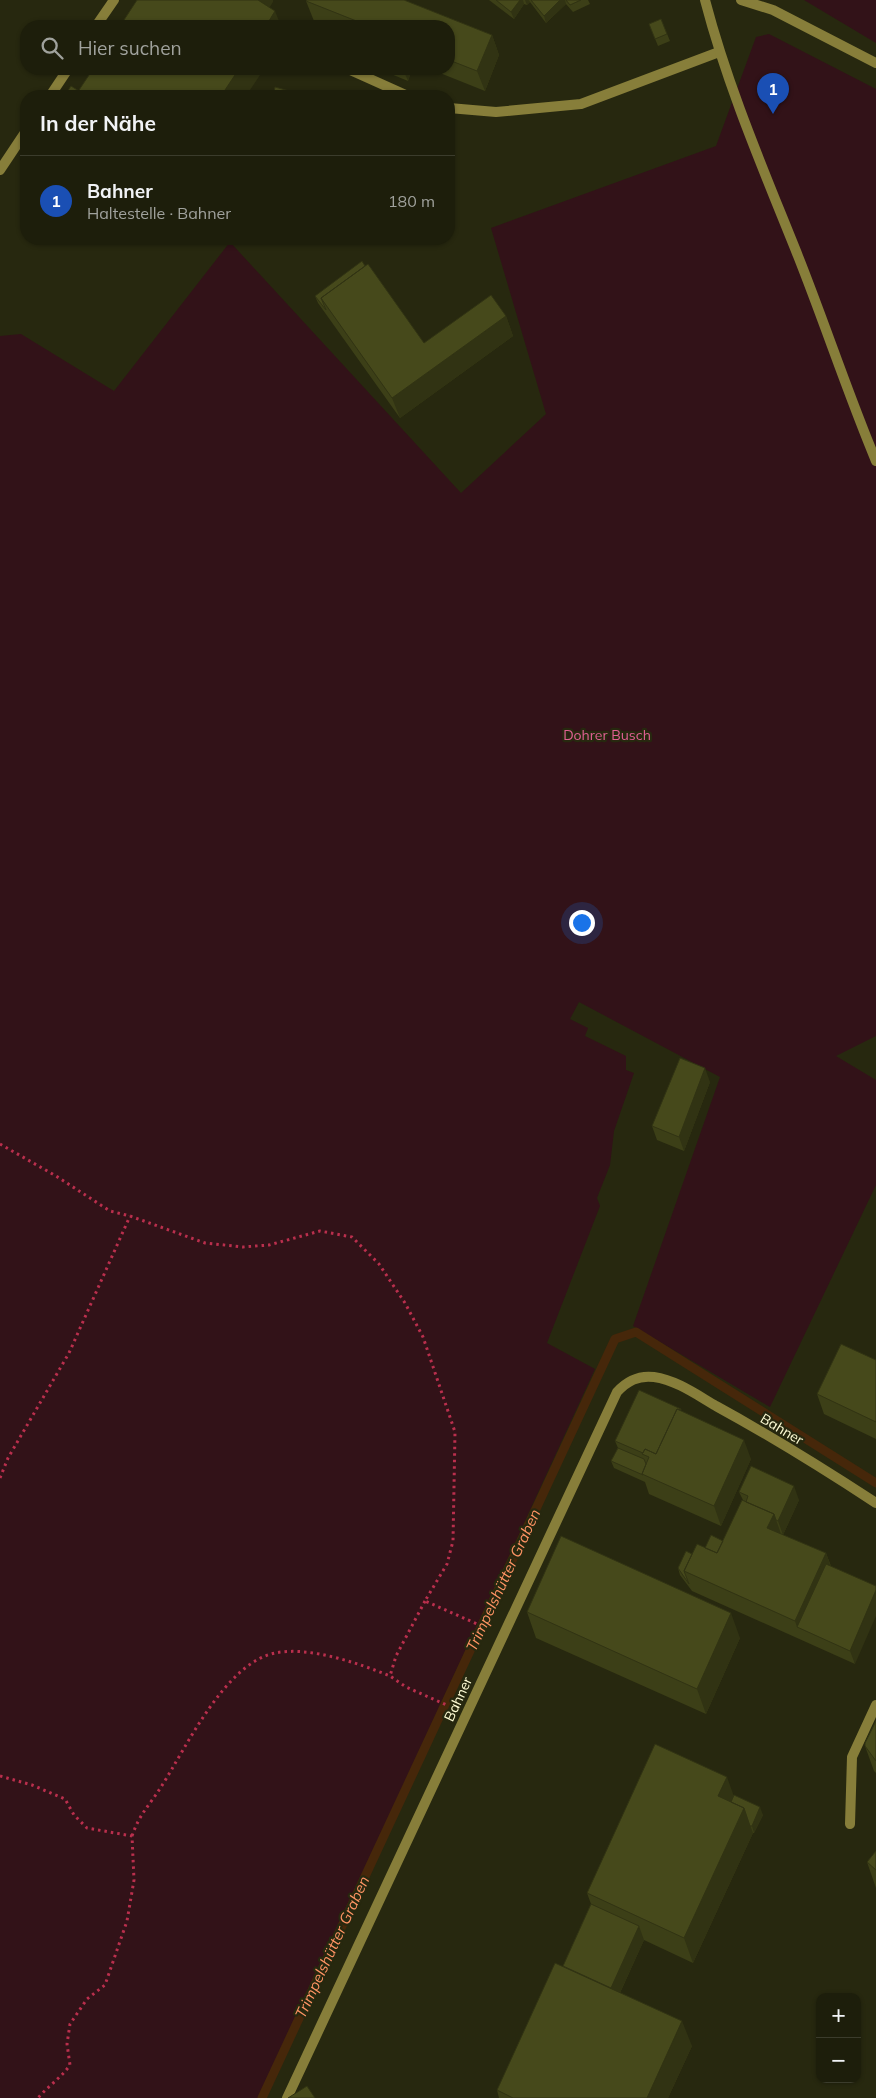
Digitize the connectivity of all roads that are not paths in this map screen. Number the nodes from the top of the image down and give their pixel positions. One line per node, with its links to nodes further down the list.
1 (114, 0): 4 (street)
2 (705, 0): 5 (street)
3 (741, 0): 6 (street)
4 (100, 20)
5 (719, 52): 11 (street); 14 (street)
6 (876, 63)
7 (64, 75): 9 (street)
8 (361, 75): 10 (street)
9 (54, 90)
10 (395, 90)
11 (455, 109)
12 (20, 140): 13 (street)
13 (0, 170)
14 (876, 461)
15 (876, 1503): 18 (street, Bahner)
16 (876, 1705): 17 (street)
17 (850, 1824)
18 (287, 2098)

